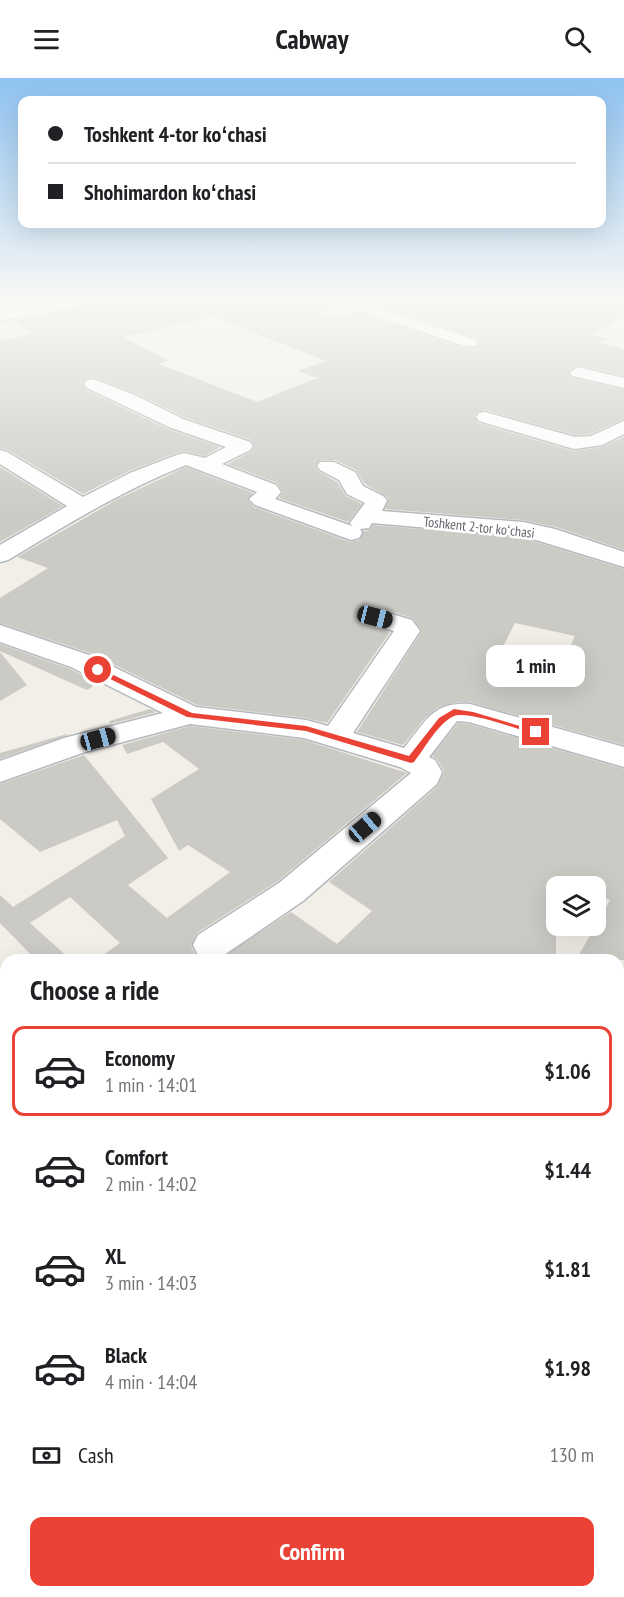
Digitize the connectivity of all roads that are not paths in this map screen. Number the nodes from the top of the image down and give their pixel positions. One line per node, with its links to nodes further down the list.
1 (587, 374): 2 (street)
2 (624, 383)
3 (93, 384): 7 (street)
4 (485, 417): 5 (street)
5 (624, 427)
6 (0, 456): 9 (street)
7 (205, 465): 9 (street); 10 (street)
8 (327, 466): 10 (street)
9 (82, 506): 11 (street)
10 (366, 516): 12 (street, Toshkent 2-tor koʻchasi)
11 (0, 555)
12 (624, 560)
13 (375, 617): 16 (street)
14 (0, 633): 15 (street)
15 (190, 715): 16 (street); 19 (street)
16 (336, 736): 18 (street)
17 (624, 757): 18 (street)
18 (411, 760): 20 (street)
19 (0, 772)
20 (211, 945)

